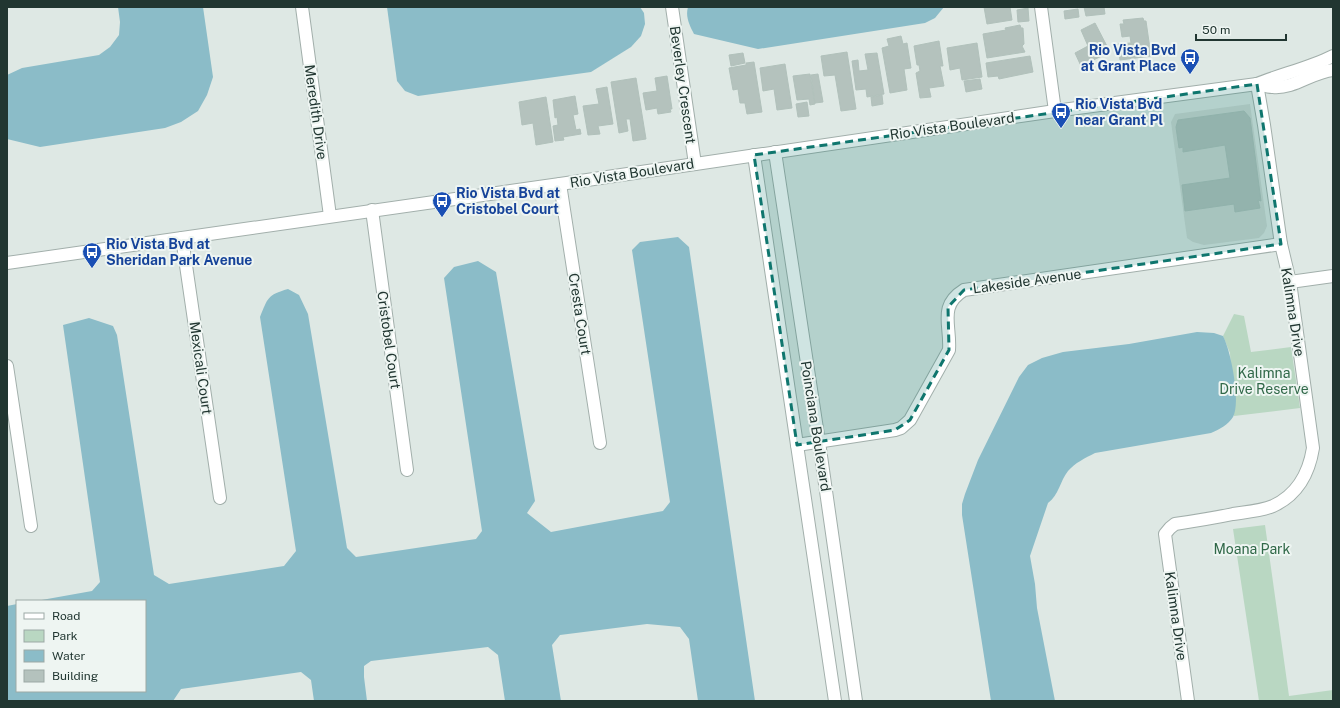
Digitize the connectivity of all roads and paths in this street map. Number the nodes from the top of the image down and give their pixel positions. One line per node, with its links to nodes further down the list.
1 (302, 7): 13 (street, Meredith Drive)
2 (672, 7): 10 (street, Beverley Crescent)
3 (1041, 7): 7 (street)
4 (1333, 56): 6 (street, Rio Vista Boulevard)
5 (1333, 70): 6 (street, Rio Vista Boulevard)
6 (1257, 84): 7 (street, Rio Vista Boulevard); 15 (street, Kalimna Drive)
7 (1055, 111): 8 (street, Rio Vista Boulevard)
8 (775, 152): 9 (street, Rio Vista Boulevard); 20 (street, Poinciana Boulevard)
9 (754, 155): 10 (street, Rio Vista Boulevard); 22 (street, Poinciana Boulevard)
10 (695, 164): 11 (street, Rio Vista Boulevard)
11 (560, 184): 12 (street, Rio Vista Boulevard); 21 (street, Cresta Court)
12 (372, 210): 13 (street, Rio Vista Boulevard); 23 (street, Cristobel Court)
13 (330, 216): 14 (street, Rio Vista Boulevard)
14 (182, 238): 16 (street, Rio Vista Boulevard); 24 (street, Mexicali Court)
15 (1281, 244): 18 (street, Kalimna Drive); 20 (street, Lakeside Avenue)
16 (7, 263)
17 (1333, 276): 18 (street)
18 (1290, 282): 29 (street, Kalimna Drive)
19 (7, 366): 25 (street)
20 (819, 442): 22 (street, Lakeside Avenue); 26 (street, Poinciana Boulevard)
21 (600, 443)
22 (797, 445): 27 (street, Poinciana Boulevard)
23 (407, 470)
24 (220, 498)
25 (31, 526)
26 (854, 687): 27 (street); 28 (street, Poinciana Boulevard)
27 (834, 696)
28 (856, 701)
29 (1188, 701)

